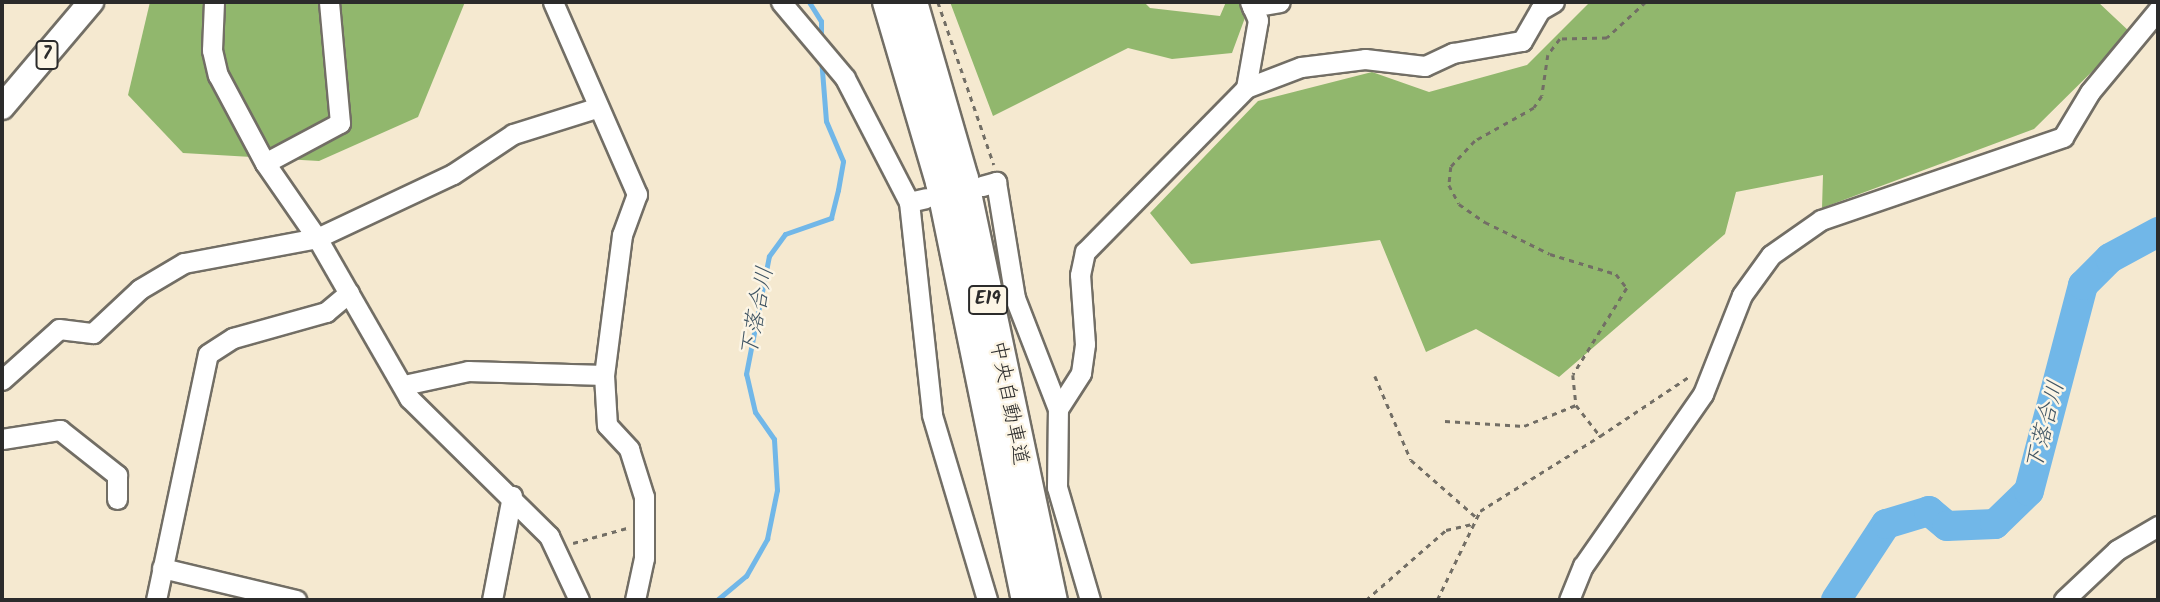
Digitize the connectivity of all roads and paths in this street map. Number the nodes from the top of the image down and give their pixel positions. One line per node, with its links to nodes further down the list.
1 (90, 2): 15 (main road, 7)
2 (214, 2): 17 (street)
3 (329, 2): 17 (street)
4 (553, 2): 16 (street)
5 (781, 2): 44 (street)
6 (887, 2): 45 (highway, 中央自動車道 / E19)
7 (913, 2): 46 (highway, 中央自動車道 / E19)
8 (938, 2): 18 (path)
9 (1280, 2): 12 (street)
10 (1554, 2): 14 (street)
11 (1646, 2): 26 (path)
12 (1251, 5): 14 (street)
13 (2158, 10): 21 (street)
14 (1247, 88): 27 (street)
15 (2, 107)
16 (596, 108): 19 (street); 22 (street)
17 (265, 163): 19 (street)
18 (989, 184): 27 (street)
19 (317, 238): 20 (street); 24 (street)
20 (349, 293): 25 (street); 38 (street)
21 (1716, 366): 29 (path); 50 (street)
22 (604, 375): 25 (street); 35 (street)
23 (1375, 376): 33 (path)
24 (2, 380)
25 (404, 386): 31 (street)
26 (1576, 404): 28 (path); 29 (path)
27 (1058, 410): 47 (street)
28 (1445, 421)
29 (1600, 436): 33 (path)
30 (2, 439): 32 (street)
31 (512, 496): 37 (street); 41 (street)
32 (117, 499)
33 (1476, 517): 34 (path)
34 (1473, 524): 48 (path); 49 (path)
35 (646, 525): 37 (path); 43 (street)
36 (2158, 526): 51 (street)
37 (555, 545): 42 (street)
38 (162, 568): 39 (street); 40 (street)
39 (156, 600)
40 (296, 600)
41 (492, 600)
42 (579, 600)
43 (635, 600)
44 (987, 600)
45 (1026, 600)
46 (1053, 600)
47 (1090, 600)
48 (1366, 600)
49 (1437, 600)
50 (1569, 600)
51 (2064, 600)

